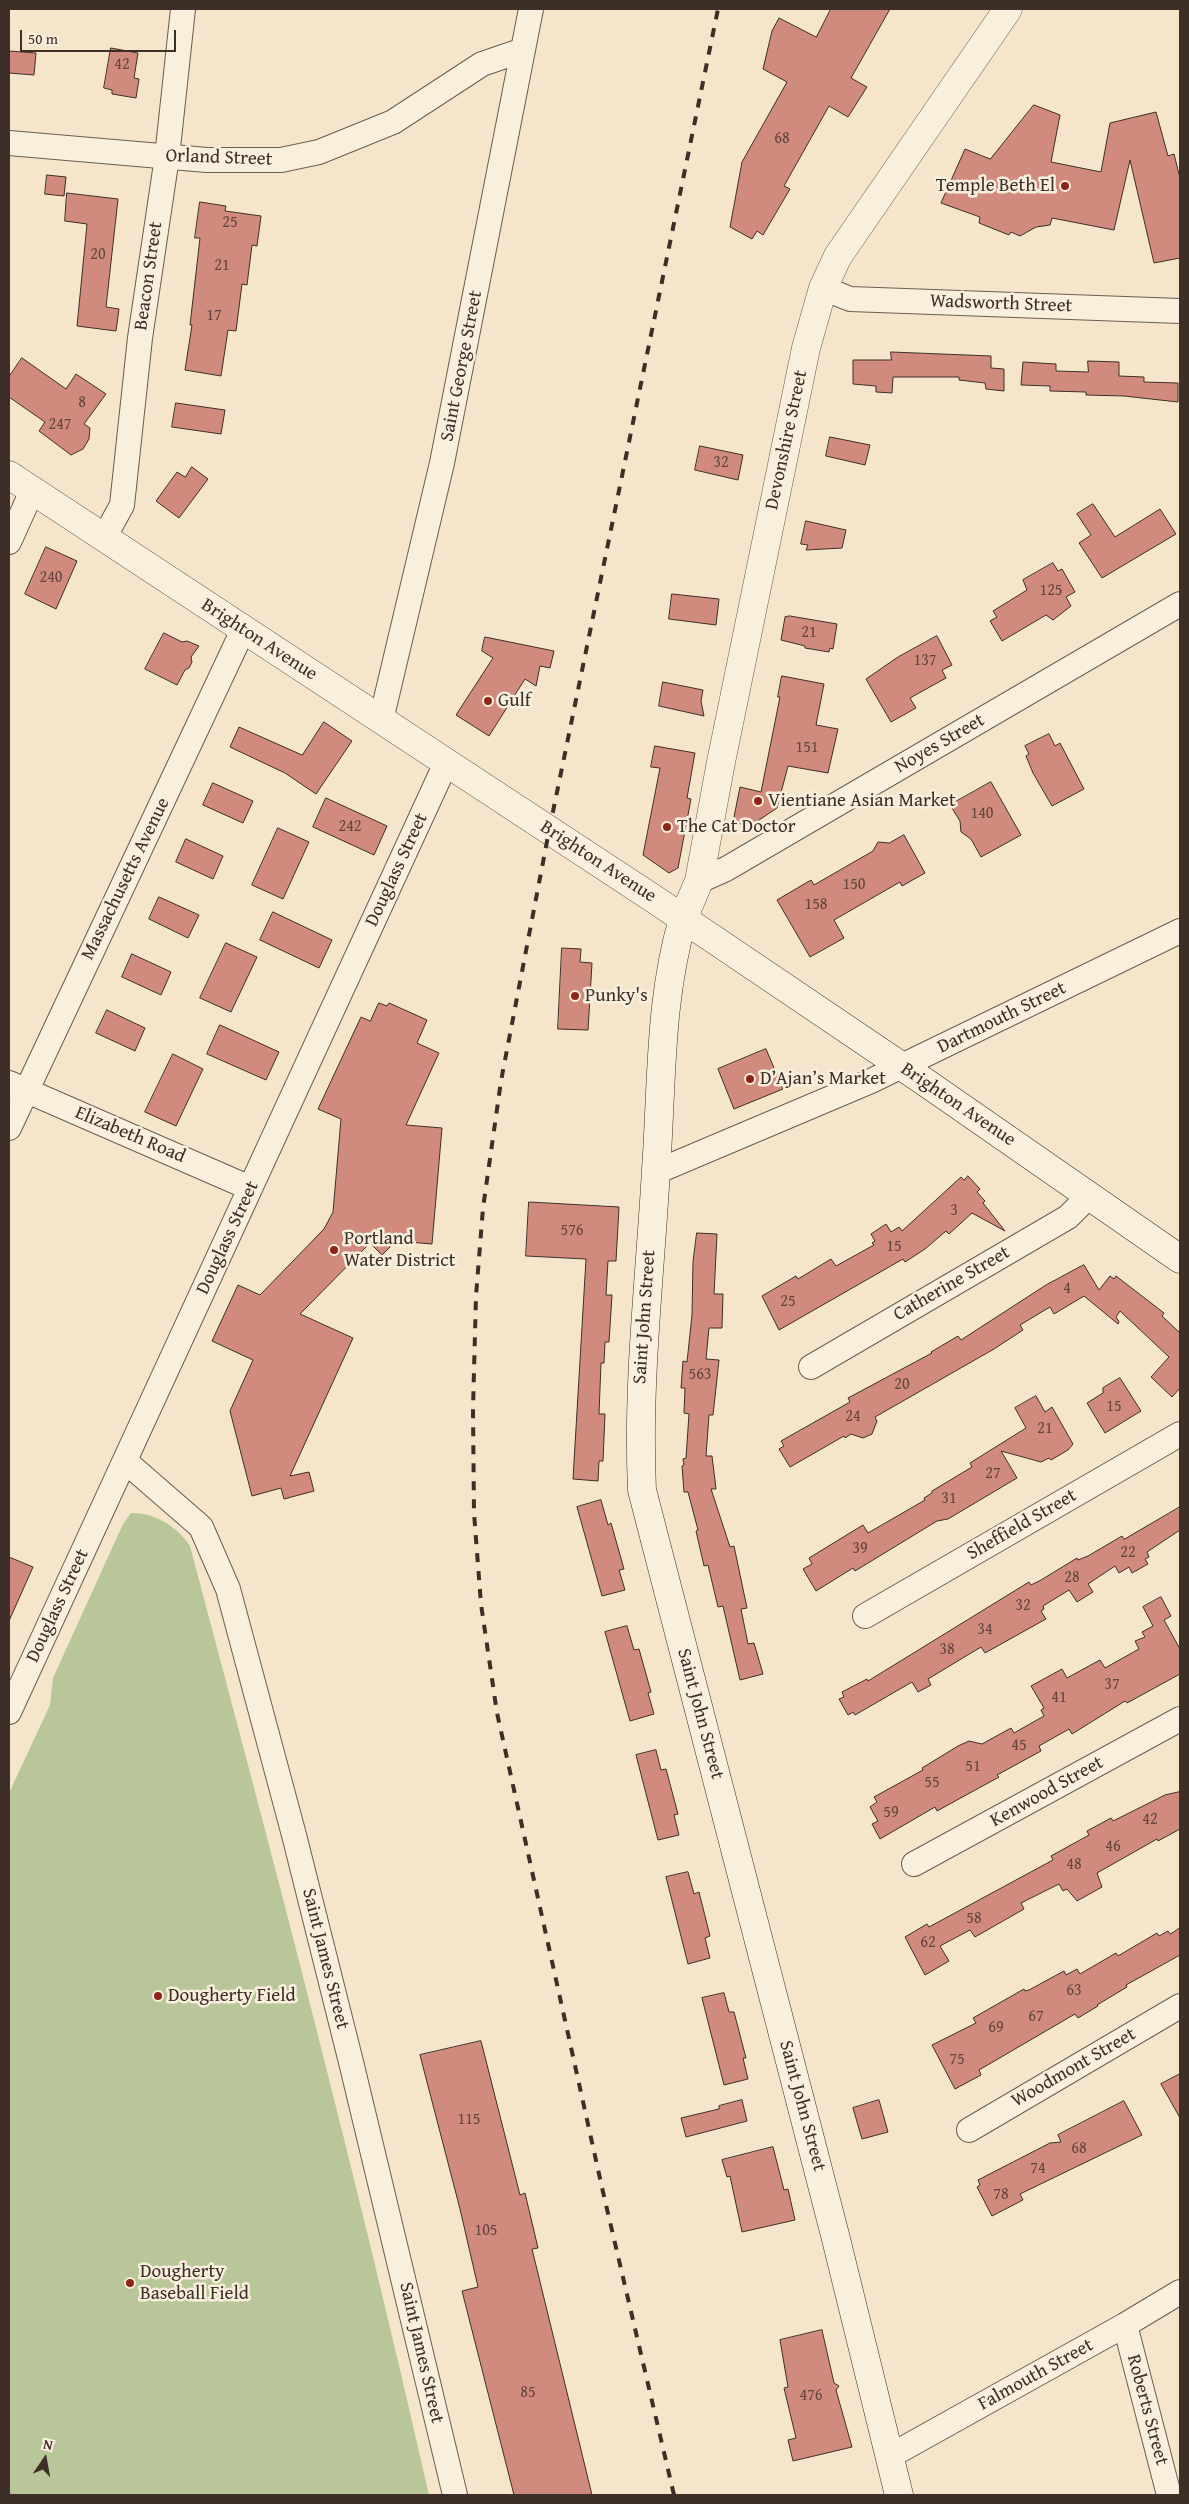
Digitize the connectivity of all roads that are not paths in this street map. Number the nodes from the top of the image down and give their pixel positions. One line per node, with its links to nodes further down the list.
1 (183, 9): 6 (street, Beacon Street)
2 (531, 9): 4 (street, Saint George Street)
3 (1008, 9): 7 (main road, Devonshire Street)
4 (523, 50): 6 (street, Orland Street); 15 (street, Saint George Street)
5 (9, 143): 6 (street, Orland Street)
6 (167, 157): 11 (street, Beacon Street)
7 (823, 288): 8 (street, Wadsworth Street); 17 (main road, Devonshire Street)
8 (1180, 311)
9 (9, 475): 10 (main road, Brighton Avenue)
10 (32, 491): 11 (main road, Brighton Avenue); 12 (street)
11 (104, 538): 14 (main road, Brighton Avenue)
12 (9, 542)
13 (1180, 604): 17 (street, Noyes Street)
14 (243, 630): 15 (main road, Brighton Avenue); 21 (street, Massachusetts Avenue)
15 (381, 720): 16 (main road, Brighton Avenue)
16 (446, 763): 18 (main road, Brighton Avenue); 24 (street, Douglass Street)
17 (699, 881): 18 (main road, Devonshire Street)
18 (683, 918): 20 (main road, Brighton Avenue); 23 (main road, Saint John Street)
19 (1180, 931): 20 (street, Dartmouth Street)
20 (901, 1066): 23 (street, Dartmouth Street); 25 (main road, Brighton Avenue)
21 (18, 1087): 22 (street, Massachusetts Avenue); 24 (street, Elizabeth Road)
22 (9, 1128)
23 (656, 1172): 38 (main road, Saint John Street)
24 (250, 1188): 29 (street, Douglass Street)
25 (1089, 1196): 26 (main road, Brighton Avenue); 27 (street, Catherine Street)
26 (1180, 1259)
27 (811, 1367)
28 (1180, 1434): 30 (street, Sheffield Street)
29 (125, 1461): 31 (street, Douglass Street); 39 (street, Saint James Street)
30 (865, 1616)
31 (9, 1712)
32 (1180, 1719): 33 (street, Kenwood Street)
33 (914, 1864)
34 (1180, 2006): 35 (street, Woodmont Street)
35 (969, 2130)
36 (1180, 2292): 37 (street, Falmouth Street)
37 (1125, 2325): 38 (street, Falmouth Street); 41 (street, Roberts Street)
38 (890, 2456): 40 (main road, Saint John Street)
39 (455, 2495)
40 (899, 2495)
41 (1170, 2495)

